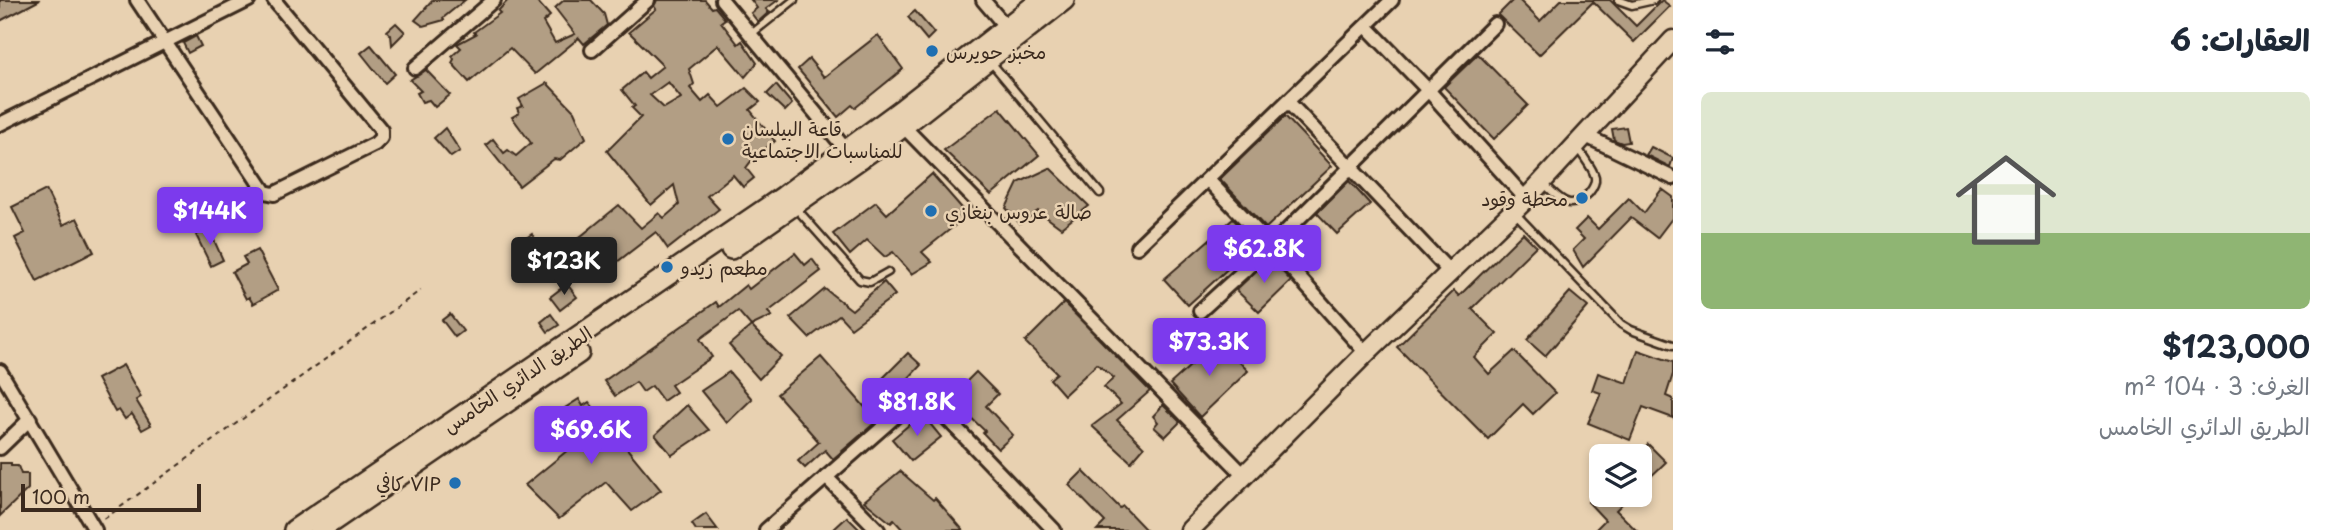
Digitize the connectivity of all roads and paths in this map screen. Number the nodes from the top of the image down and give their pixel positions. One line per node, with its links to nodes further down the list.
1 (137, 0): 18 (street)
2 (249, 0): 18 (street)
3 (274, 0): 18 (street)
4 (494, 0): 21 (street)
5 (648, 0): 19 (street)
6 (722, 0): 16 (street)
7 (794, 0): 16 (lane)
8 (983, 0): 15 (street)
9 (1392, 0): 14 (street)
10 (1618, 0): 11 (lane)
11 (1654, 0)
12 (1048, 3): 15 (main road, الطريق الدائري الخامس); 20 (main road, الطريق الدائري الخامس)
13 (1495, 24): 22 (street)
14 (1366, 26): 22 (street); 23 (street)
15 (1006, 27): 27 (main road, الطريق الدائري الخامس)
16 (750, 35): 27 (street)
17 (1673, 40): 26 (main road)
18 (163, 41): 24 (street)
19 (592, 50)
20 (989, 59): 25 (main road, الطريق الدائري الخامس); 32 (lane)
21 (415, 68)
22 (1428, 90): 28 (street); 33 (street)
23 (1288, 102): 28 (street); 30 (street)
24 (0, 124)
25 (904, 127): 34 (main road, الطريق الدائري الخامس); 47 (street)
26 (1581, 141): 29 (street); 31 (main road); 31 (lane)
27 (847, 151): 49 (main road, الطريق الدائري الخامس)
28 (1351, 168): 35 (street); 38 (street)
29 (1673, 178)
30 (1208, 180): 35 (street); 36 (street)
31 (1542, 182): 33 (main road)
32 (1100, 193)
33 (1520, 205): 38 (main road); 41 (lane)
34 (794, 206): 37 (lane); 50 (main road, الطريق الدائري الخامس)
35 (1271, 246): 40 (street); 42 (street)
36 (1137, 247)
37 (888, 272)
38 (1450, 272): 42 (main road)
39 (421, 290): 48 (path)
40 (1200, 312)
41 (1673, 345)
42 (1366, 353): 47 (main road)
43 (1, 373): 44 (street)
44 (30, 419): 45 (street); 48 (street)
45 (0, 448)
46 (827, 477): 51 (street); 52 (street); 53 (street)
47 (1245, 477): 54 (main road)
48 (94, 529)
49 (294, 530)
50 (320, 530)
51 (766, 530)
52 (878, 530)
53 (1054, 530)
54 (1190, 530)

